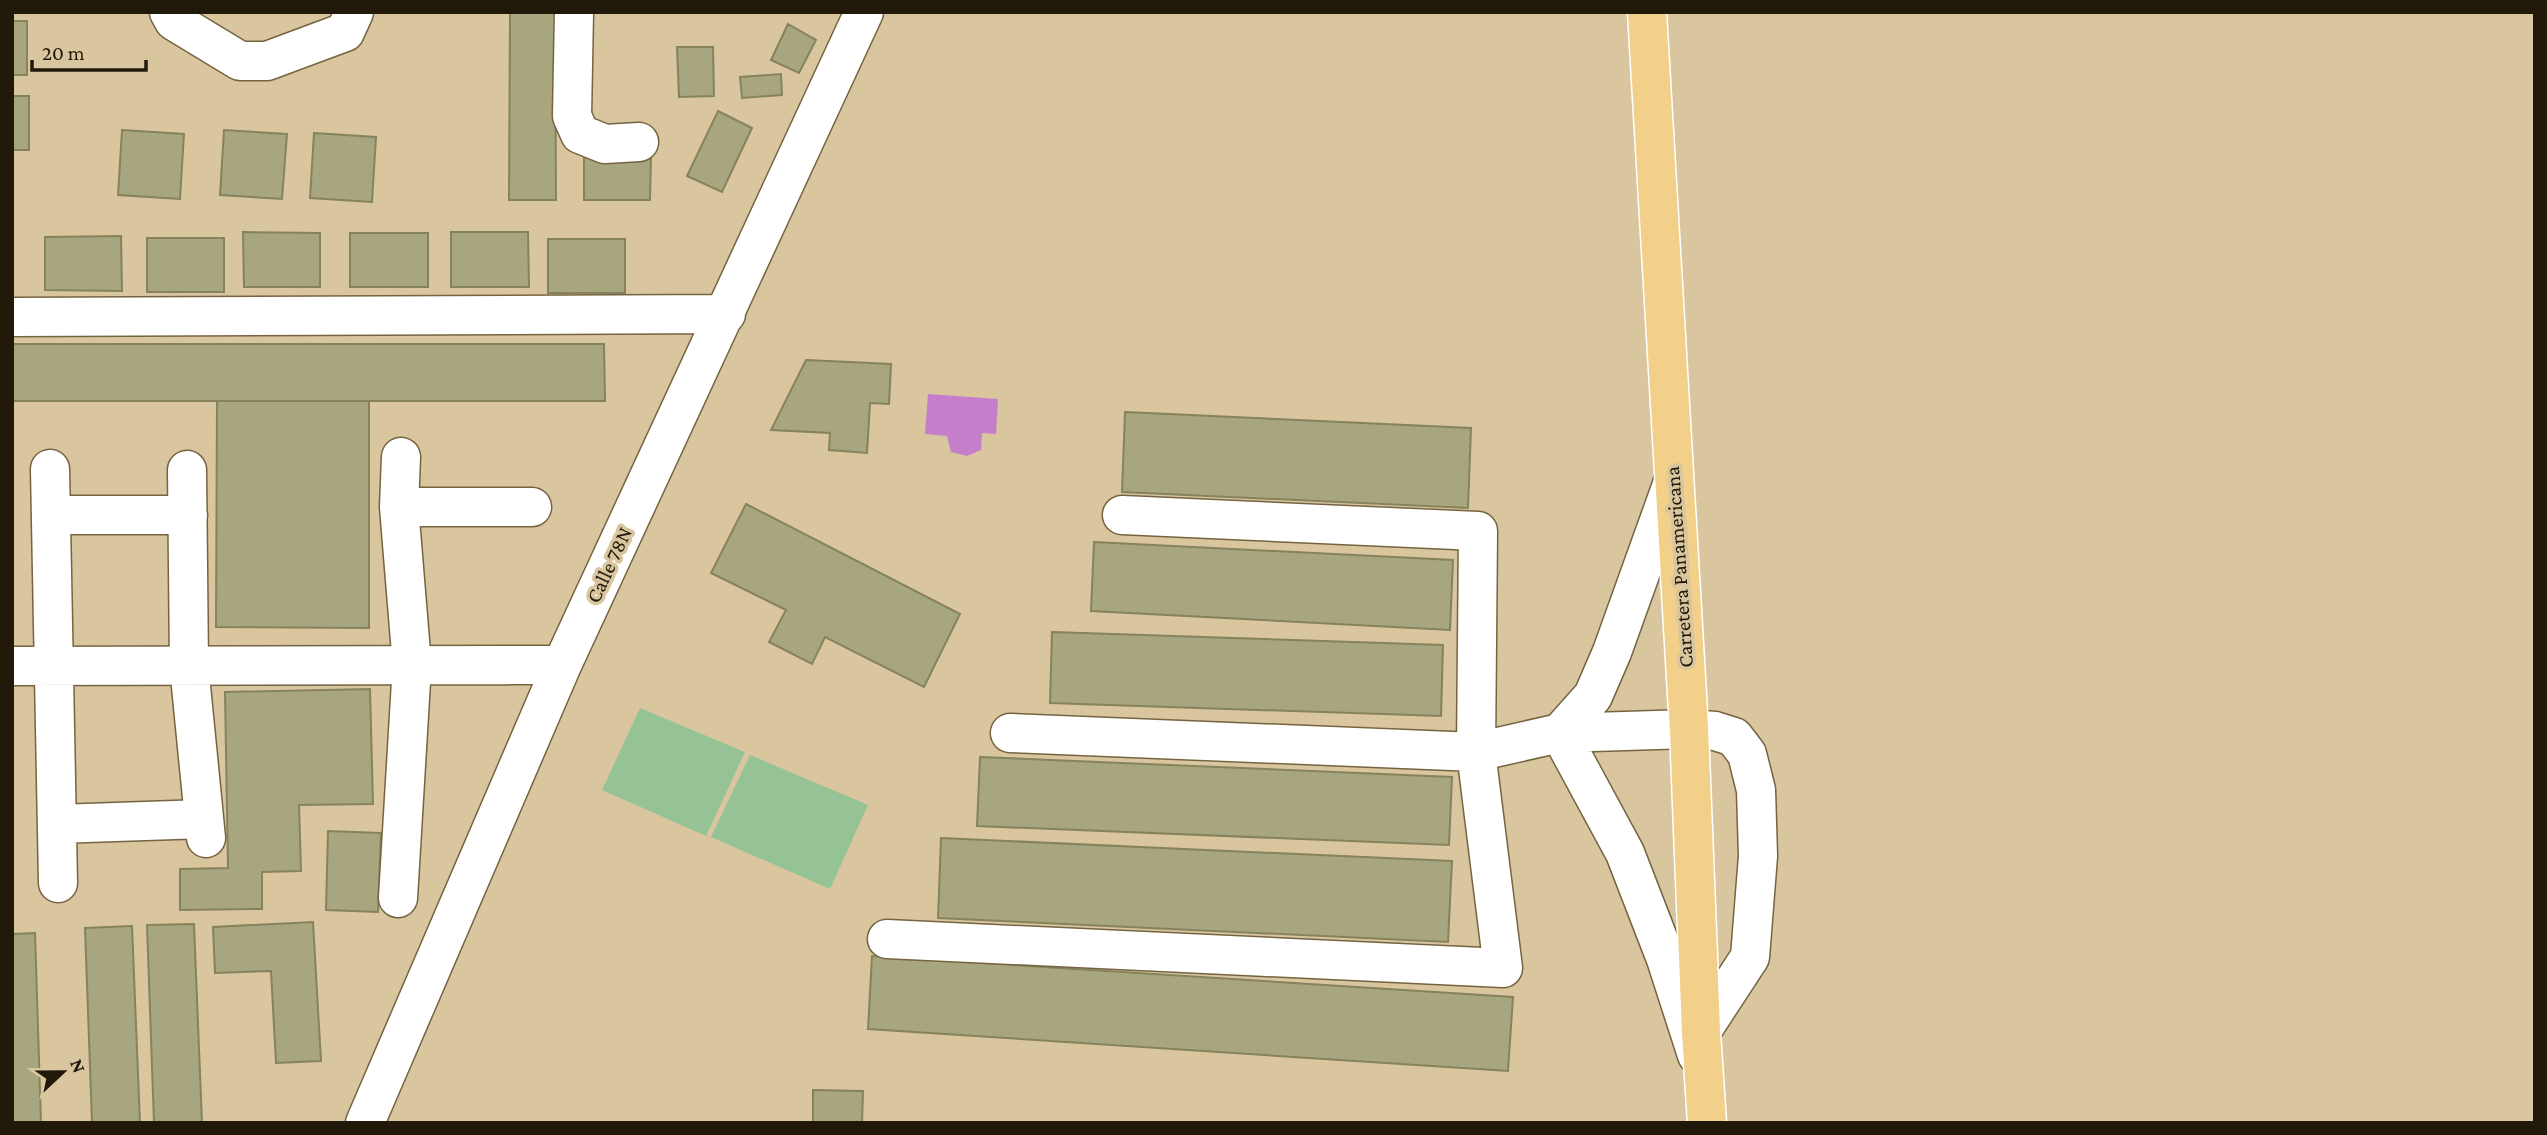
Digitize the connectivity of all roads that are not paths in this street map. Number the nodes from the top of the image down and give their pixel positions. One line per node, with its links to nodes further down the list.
1 (169, 12): 2 (street)
2 (354, 12)
3 (573, 12): 6 (street)
4 (864, 12): 7 (street, Calle 78N)
5 (1647, 12): 12 (highway, Carretera Panamericana)
6 (639, 142)
7 (726, 314): 8 (street); 19 (street, Calle 78N)
8 (12, 317)
9 (401, 457): 13 (street)
10 (50, 469): 15 (street)
11 (187, 470): 16 (street)
12 (1673, 482): 23 (highway, Carretera Panamericana); 25 (street)
13 (399, 507): 14 (street); 18 (street)
14 (532, 507)
15 (51, 515): 16 (street); 22 (street)
16 (188, 515): 21 (street)
17 (1122, 515): 26 (street)
18 (412, 665): 19 (street); 21 (street); 29 (street)
19 (562, 665): 33 (street, Calle 78N)
20 (12, 666): 22 (street)
21 (189, 666): 22 (street); 27 (street)
22 (54, 667): 27 (street)
23 (1689, 729): 25 (street); 31 (highway, Carretera Panamericana); 31 (street)
24 (1010, 733): 26 (street)
25 (1560, 733): 26 (street); 32 (street)
26 (1476, 752): 30 (street)
27 (57, 824): 28 (street)
28 (58, 883)
29 (398, 898)
30 (887, 939)
31 (1701, 1032): 32 (highway, Carretera Panamericana)
32 (1703, 1074): 34 (highway, Carretera Panamericana)
33 (365, 1123)
34 (1707, 1123)

